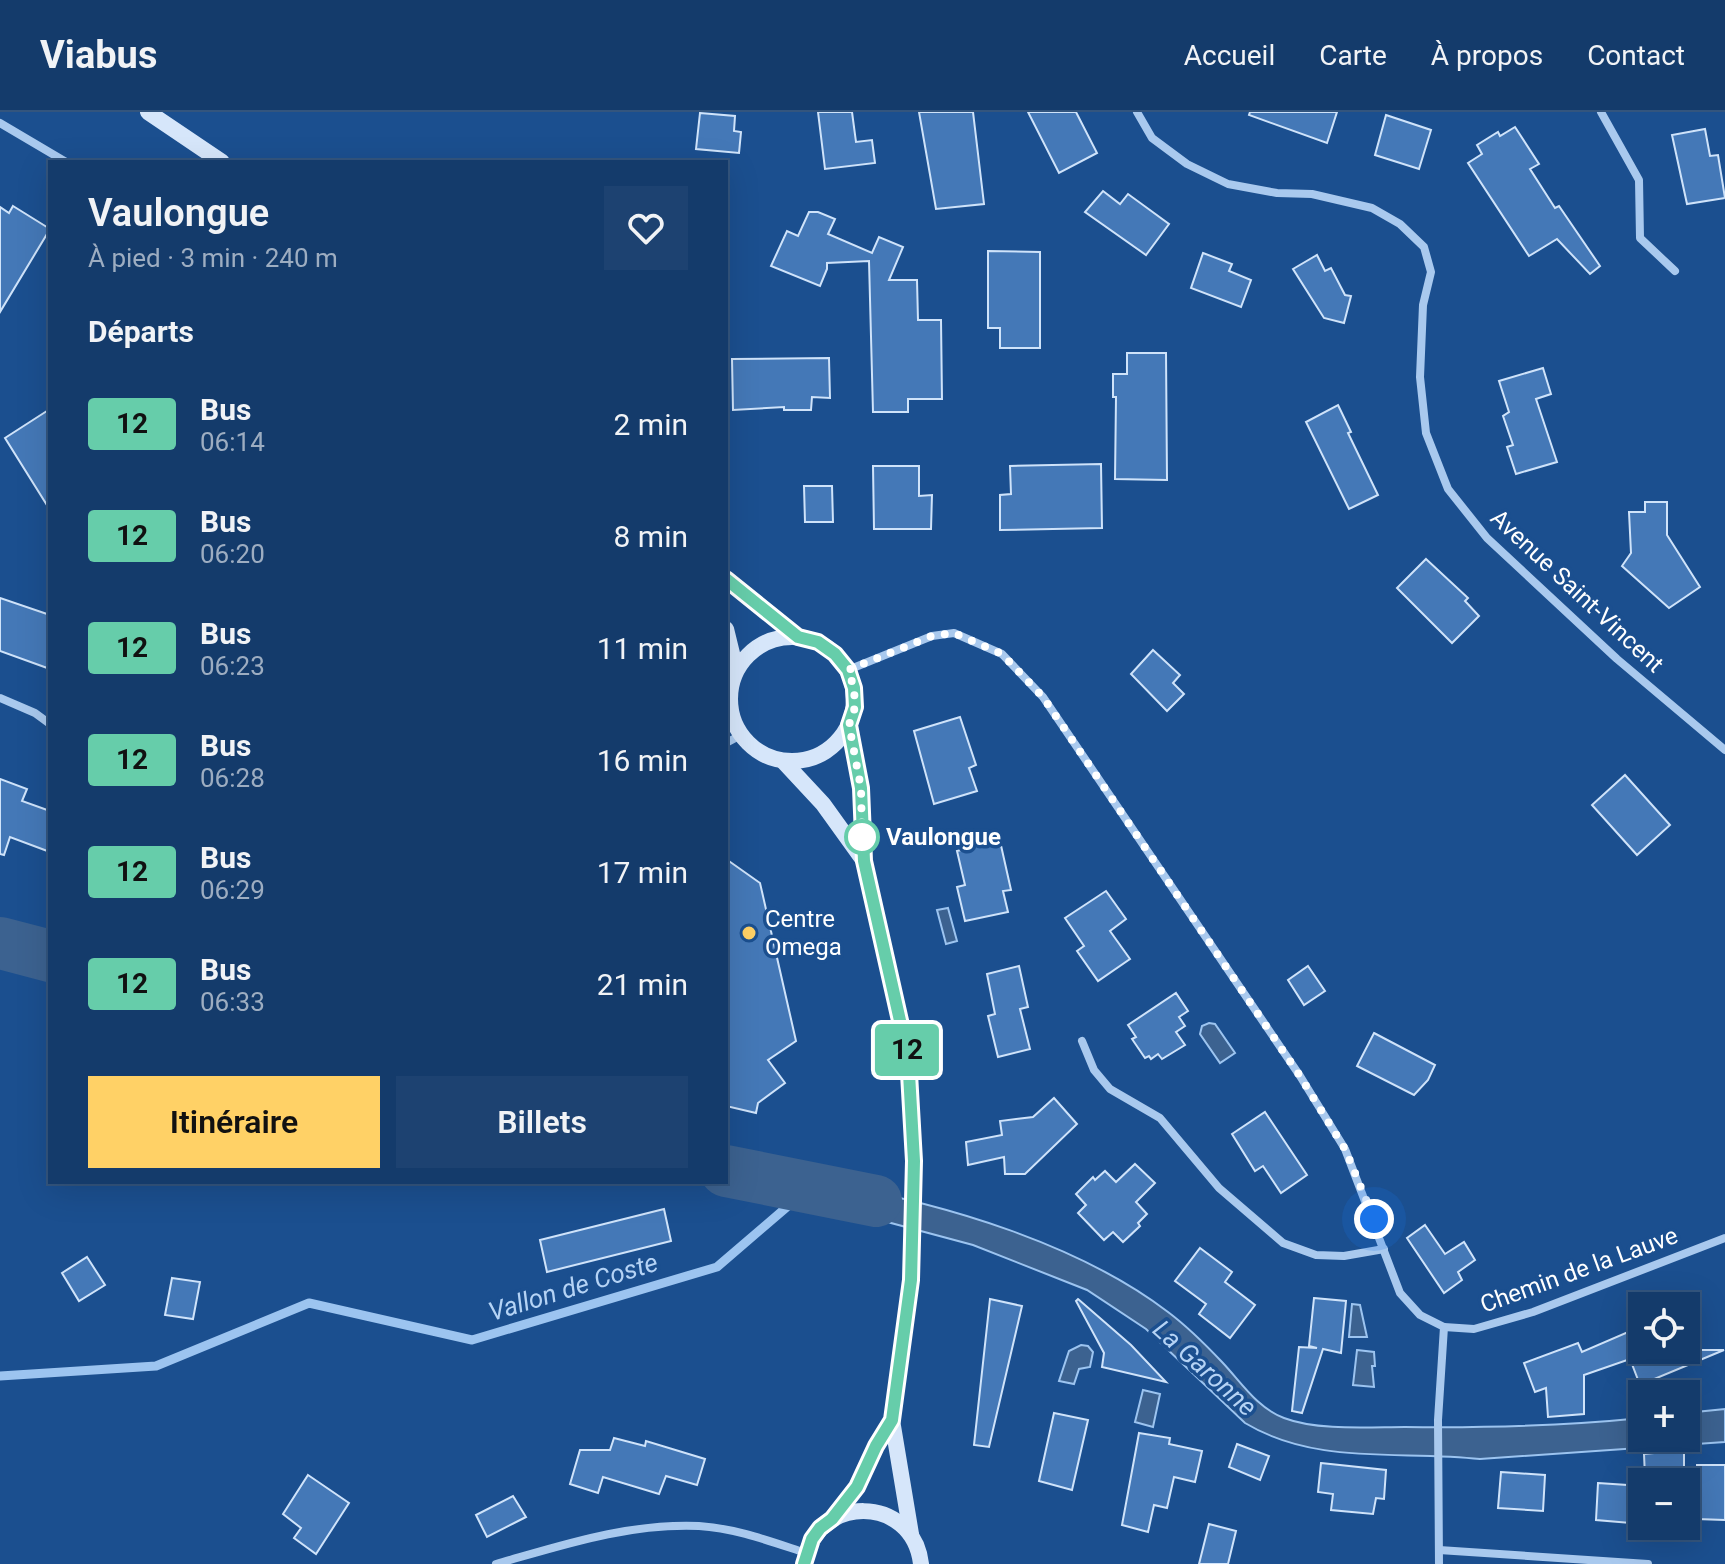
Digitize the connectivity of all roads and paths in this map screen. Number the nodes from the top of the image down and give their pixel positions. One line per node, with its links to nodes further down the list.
1 (148, 112): 6 (main road)
2 (1137, 112): 17 (street, Avenue Saint-Vincent)
3 (1601, 112): 7 (street)
4 (0, 123): 5 (street)
5 (63, 160)
6 (219, 160)
7 (1675, 271)
8 (728, 581): 10 (main road)
9 (728, 637): 11 (main road)
10 (798, 637): 11 (main road); 12 (main road)
11 (736, 670): 16 (main road)
12 (848, 670): 15 (main road); 22 (street)
13 (0, 698): 14 (street)
14 (48, 723)
15 (849, 725): 18 (main road); 19 (main road)
16 (734, 739): 18 (main road)
17 (1725, 750)
18 (783, 761): 19 (main road)
19 (864, 861): 24 (main road)
20 (1082, 1041): 22 (street)
21 (1725, 1238): 23 (street, Chemin de la Lauve)
22 (1384, 1249): 23 (street)
23 (1444, 1327): 27 (street)
24 (892, 1420): 25 (main road); 26 (main road)
25 (832, 1519): 26 (main road); 28 (main road)
26 (911, 1534): 29 (main road)
27 (1439, 1550): 31 (street); 32 (street)
28 (805, 1558): 30 (street)
29 (923, 1563)
30 (496, 1564)
31 (1439, 1564)
32 (1648, 1564)

